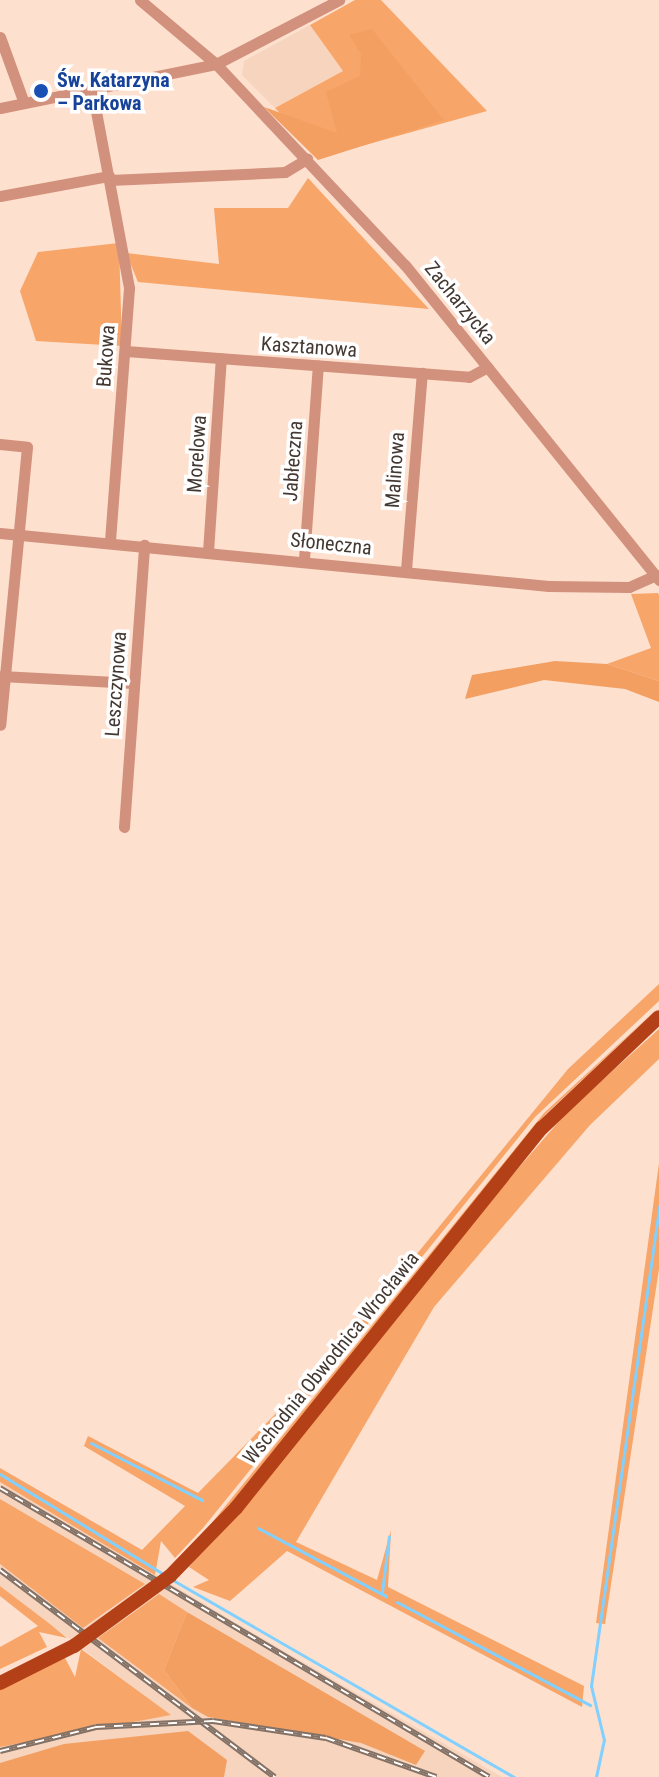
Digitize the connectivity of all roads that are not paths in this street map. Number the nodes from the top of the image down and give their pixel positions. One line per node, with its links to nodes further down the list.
1 (140, 0): 4 (street, Zacharzycka)
2 (339, 0): 4 (street)
3 (0, 37): 6 (street)
4 (216, 64): 5 (street); 8 (street, Zacharzycka)
5 (92, 90): 6 (street); 9 (street, Bukowa)
6 (24, 103): 7 (street)
7 (0, 108)
8 (307, 159): 9 (street); 14 (street, Zacharzycka)
9 (109, 178): 10 (street); 11 (street, Bukowa)
10 (0, 196)
11 (126, 351): 12 (street, Kasztanowa); 19 (street, Bukowa)
12 (221, 358): 13 (street, Kasztanowa); 21 (street, Morelowa)
13 (318, 366): 15 (street, Kasztanowa); 22 (street, Jabłeczna)
14 (488, 367): 15 (street, Kasztanowa); 24 (street, Zacharzycka)
15 (422, 373): 23 (street, Malinowa)
16 (0, 444): 18 (street)
17 (0, 533): 18 (street, Słoneczna)
18 (21, 535): 19 (street, Słoneczna); 25 (street)
19 (110, 540): 20 (street, Słoneczna)
20 (144, 545): 21 (street, Słoneczna); 26 (street, Leszczynowa)
21 (208, 552): 22 (street, Słoneczna)
22 (304, 559): 23 (street, Słoneczna)
23 (406, 570): 24 (street, Słoneczna)
24 (657, 577)
25 (2, 676): 26 (street); 27 (street)
26 (134, 683): 28 (street, Leszczynowa)
27 (0, 725)
28 (124, 827)
29 (659, 1017): 30 (main road, Wschodnia Obwodnica Wrocławia, bridge)
30 (0, 1683)

